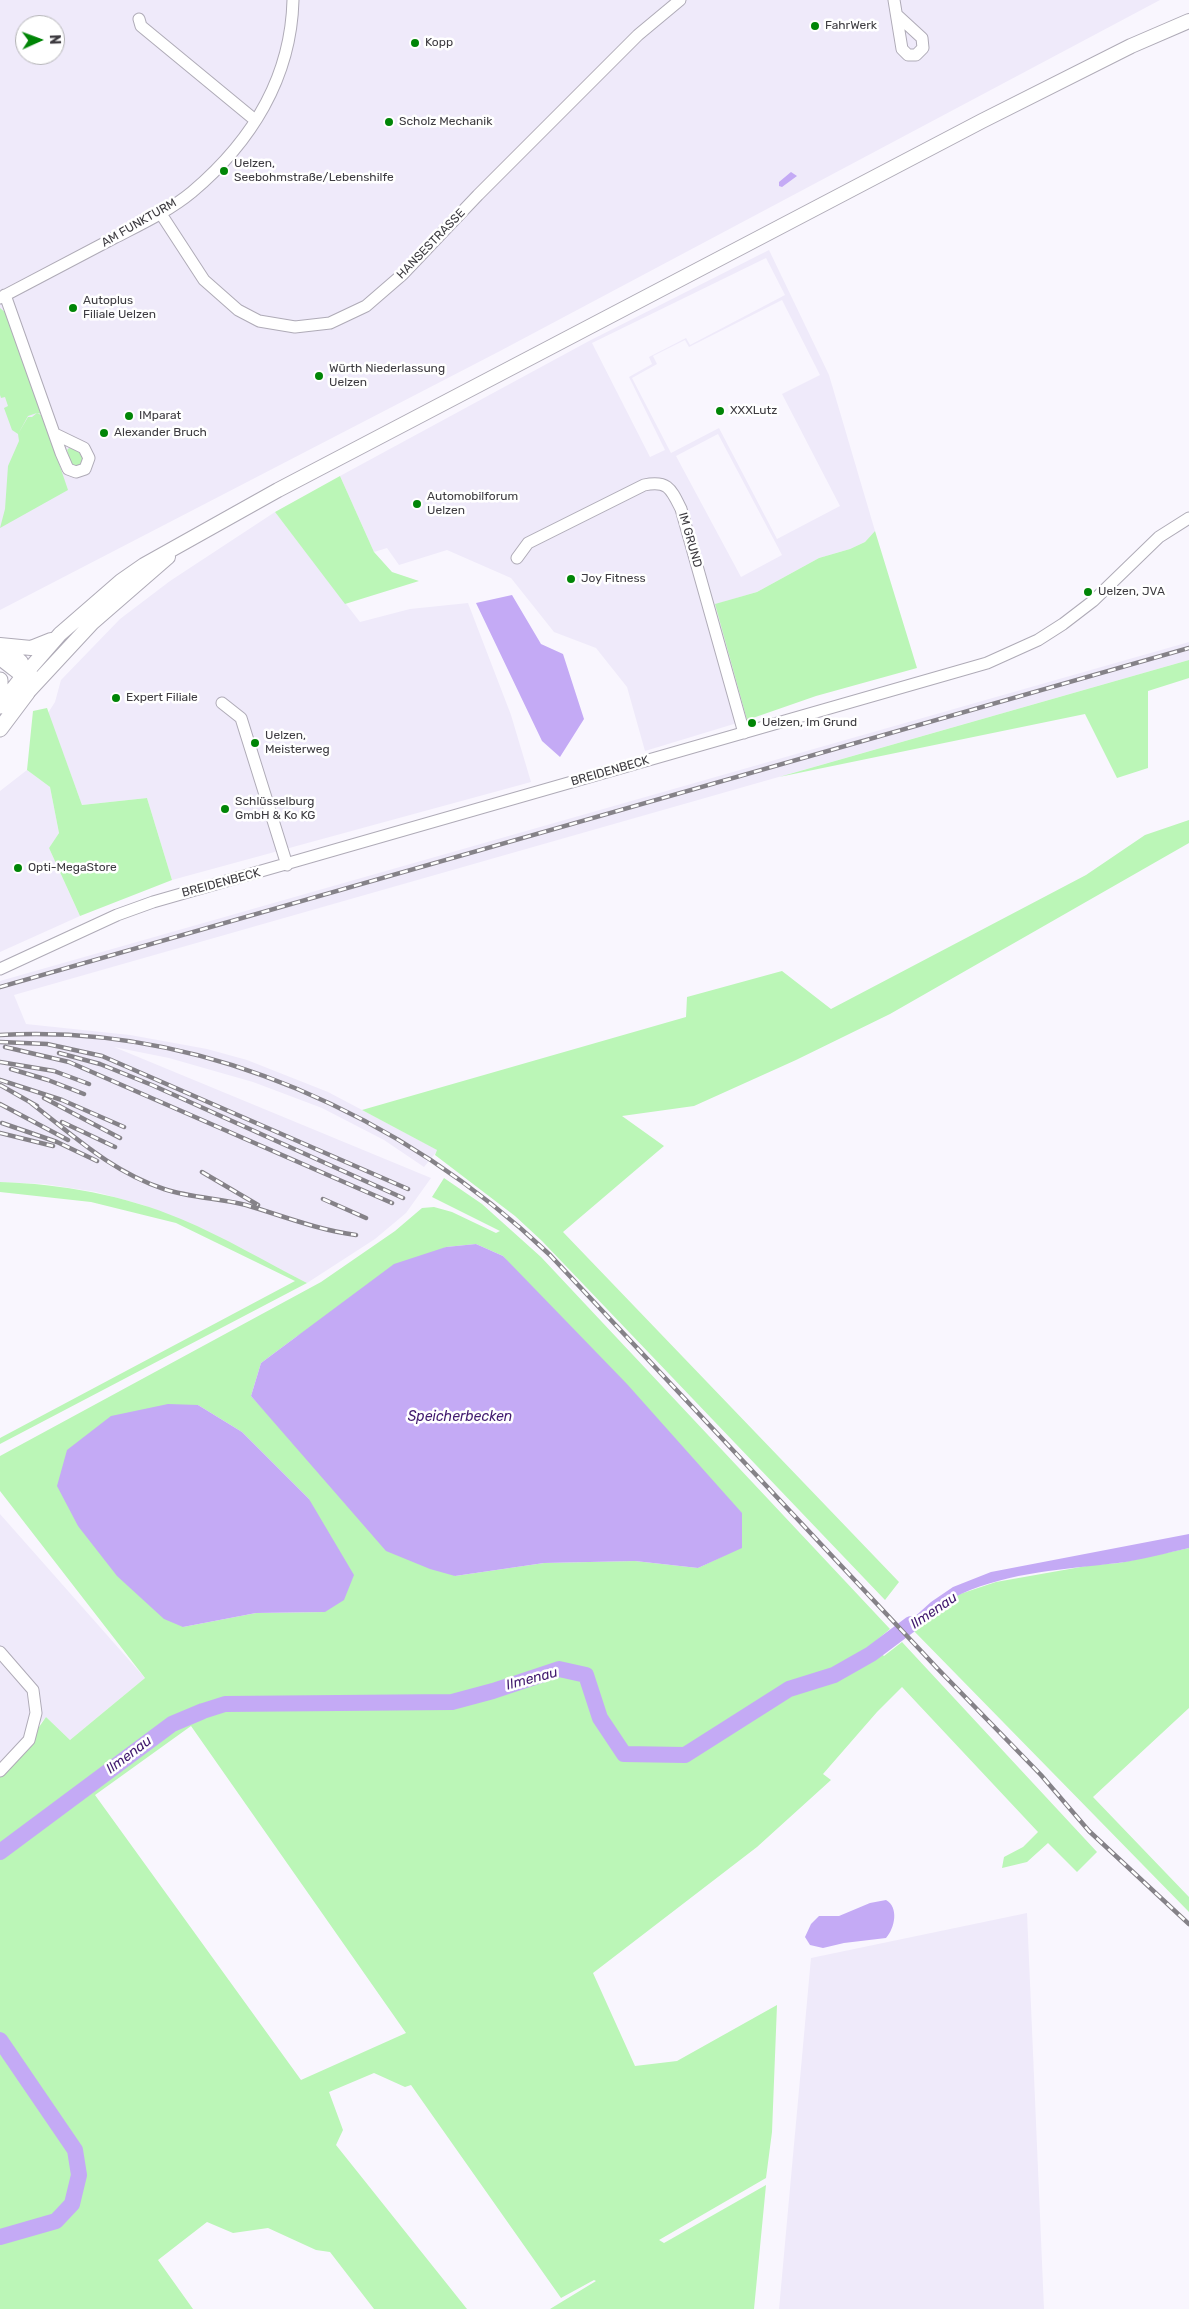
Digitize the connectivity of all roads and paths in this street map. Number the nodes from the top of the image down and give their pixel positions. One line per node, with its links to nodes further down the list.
1 (293, 0): 7 (street, AM FUNKTURM)
2 (680, 0): 8 (street, HANSESTRASSE)
3 (894, 0): 4 (street)
4 (897, 15)
5 (139, 19): 7 (street)
6 (1189, 22): 12 (main road)
7 (255, 120): 8 (street, AM FUNKTURM)
8 (161, 214): 9 (street, AM FUNKTURM)
9 (2, 297): 10 (street)
10 (55, 434)
11 (1189, 518): 24 (street, BREIDENBECK)
12 (177, 548): 14 (main road); 16 (main road)
13 (517, 558): 24 (street, IM GRUND)
14 (60, 634): 15 (main road); 17 (main road)
15 (1, 650): 17 (main road)
16 (47, 669): 17 (main road); 20 (main road)
17 (26, 673): 20 (main road); 22 (highway)
18 (0, 680): 19 (highway)
19 (0, 688)
20 (27, 693): 23 (highway)
21 (222, 703): 25 (street)
22 (0, 706)
23 (0, 729)
24 (744, 733): 25 (street, BREIDENBECK)
25 (287, 865): 26 (street, BREIDENBECK)
26 (0, 969)
27 (0, 1652): 28 (street)
28 (0, 1771)

